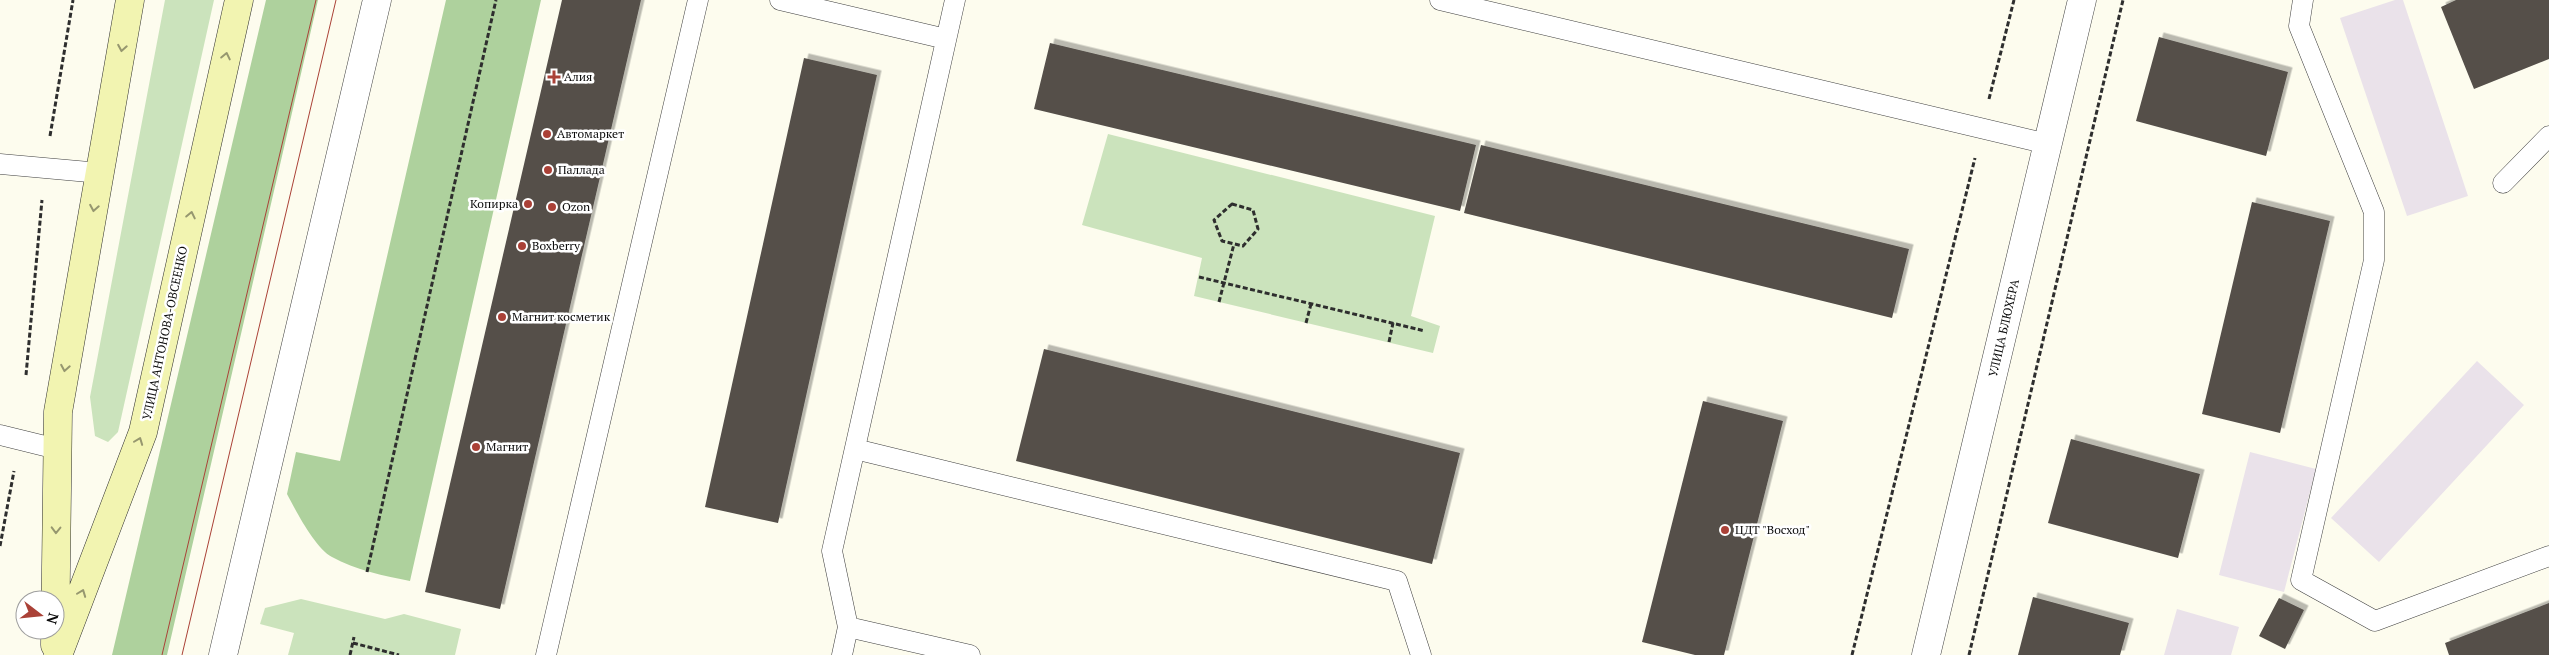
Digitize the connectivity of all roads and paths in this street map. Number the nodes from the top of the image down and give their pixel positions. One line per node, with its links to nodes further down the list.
1 (73, 0): 19 (path)
2 (130, 0): 20 (main road, УЛИЦА АНТОНОВА-ОВСЕЕНКО, one-way to 20)
3 (239, 0): 42 (main road, УЛИЦА АНТОНОВА-ОВСЕЕНКО, one-way to 3)
4 (378, 0): 43 (street)
5 (496, 0): 38 (path)
6 (698, 0): 46 (lane)
7 (780, 0): 14 (lane)
8 (955, 0): 14 (lane)
9 (1440, 0): 15 (lane)
10 (2014, 0): 15 (path)
11 (2082, 0): 17 (street, УЛИЦА БЛЮХЕРА)
12 (2123, 0): 52 (path)
13 (2303, 0): 37 (lane)
14 (946, 39): 35 (lane)
15 (1982, 128): 17 (lane); 50 (path)
16 (2549, 136): 21 (lane)
17 (2048, 144): 51 (street, УЛИЦА БЛЮХЕРА)
18 (0, 164): 19 (lane)
19 (45, 168): 20 (lane); 31 (path)
20 (100, 173): 34 (main road, УЛИЦА АНТОНОВА-ОВСЕЕНКО, one-way to 34)
21 (2503, 183)
22 (1234, 244): 22 (path); 24 (path)
23 (1199, 277): 24 (path)
24 (1224, 283): 25 (path); 26 (path)
25 (1219, 302)
26 (1311, 304): 27 (path); 28 (path)
27 (1306, 323)
28 (1393, 323): 29 (path); 30 (path)
29 (1425, 331)
30 (1389, 342)
31 (25, 382)
32 (0, 435): 33 (lane)
33 (20, 440): 34 (lane); 36 (path)
34 (57, 449): 42 (main road, УЛИЦА АНТОНОВА-ОВСЕЕНКО, one-way to 42)
35 (855, 449): 39 (lane); 49 (lane)
36 (0, 546)
37 (2549, 556)
38 (367, 572)
39 (848, 627): 47 (lane); 48 (lane)
40 (354, 637): 41 (path)
41 (353, 643): 44 (path); 45 (path)
42 (56, 655)
43 (223, 655)
44 (350, 655)
45 (399, 655)
46 (546, 655)
47 (842, 655)
48 (970, 655)
49 (1421, 655)
50 (1852, 655)
51 (1926, 655)
52 (1969, 655)

